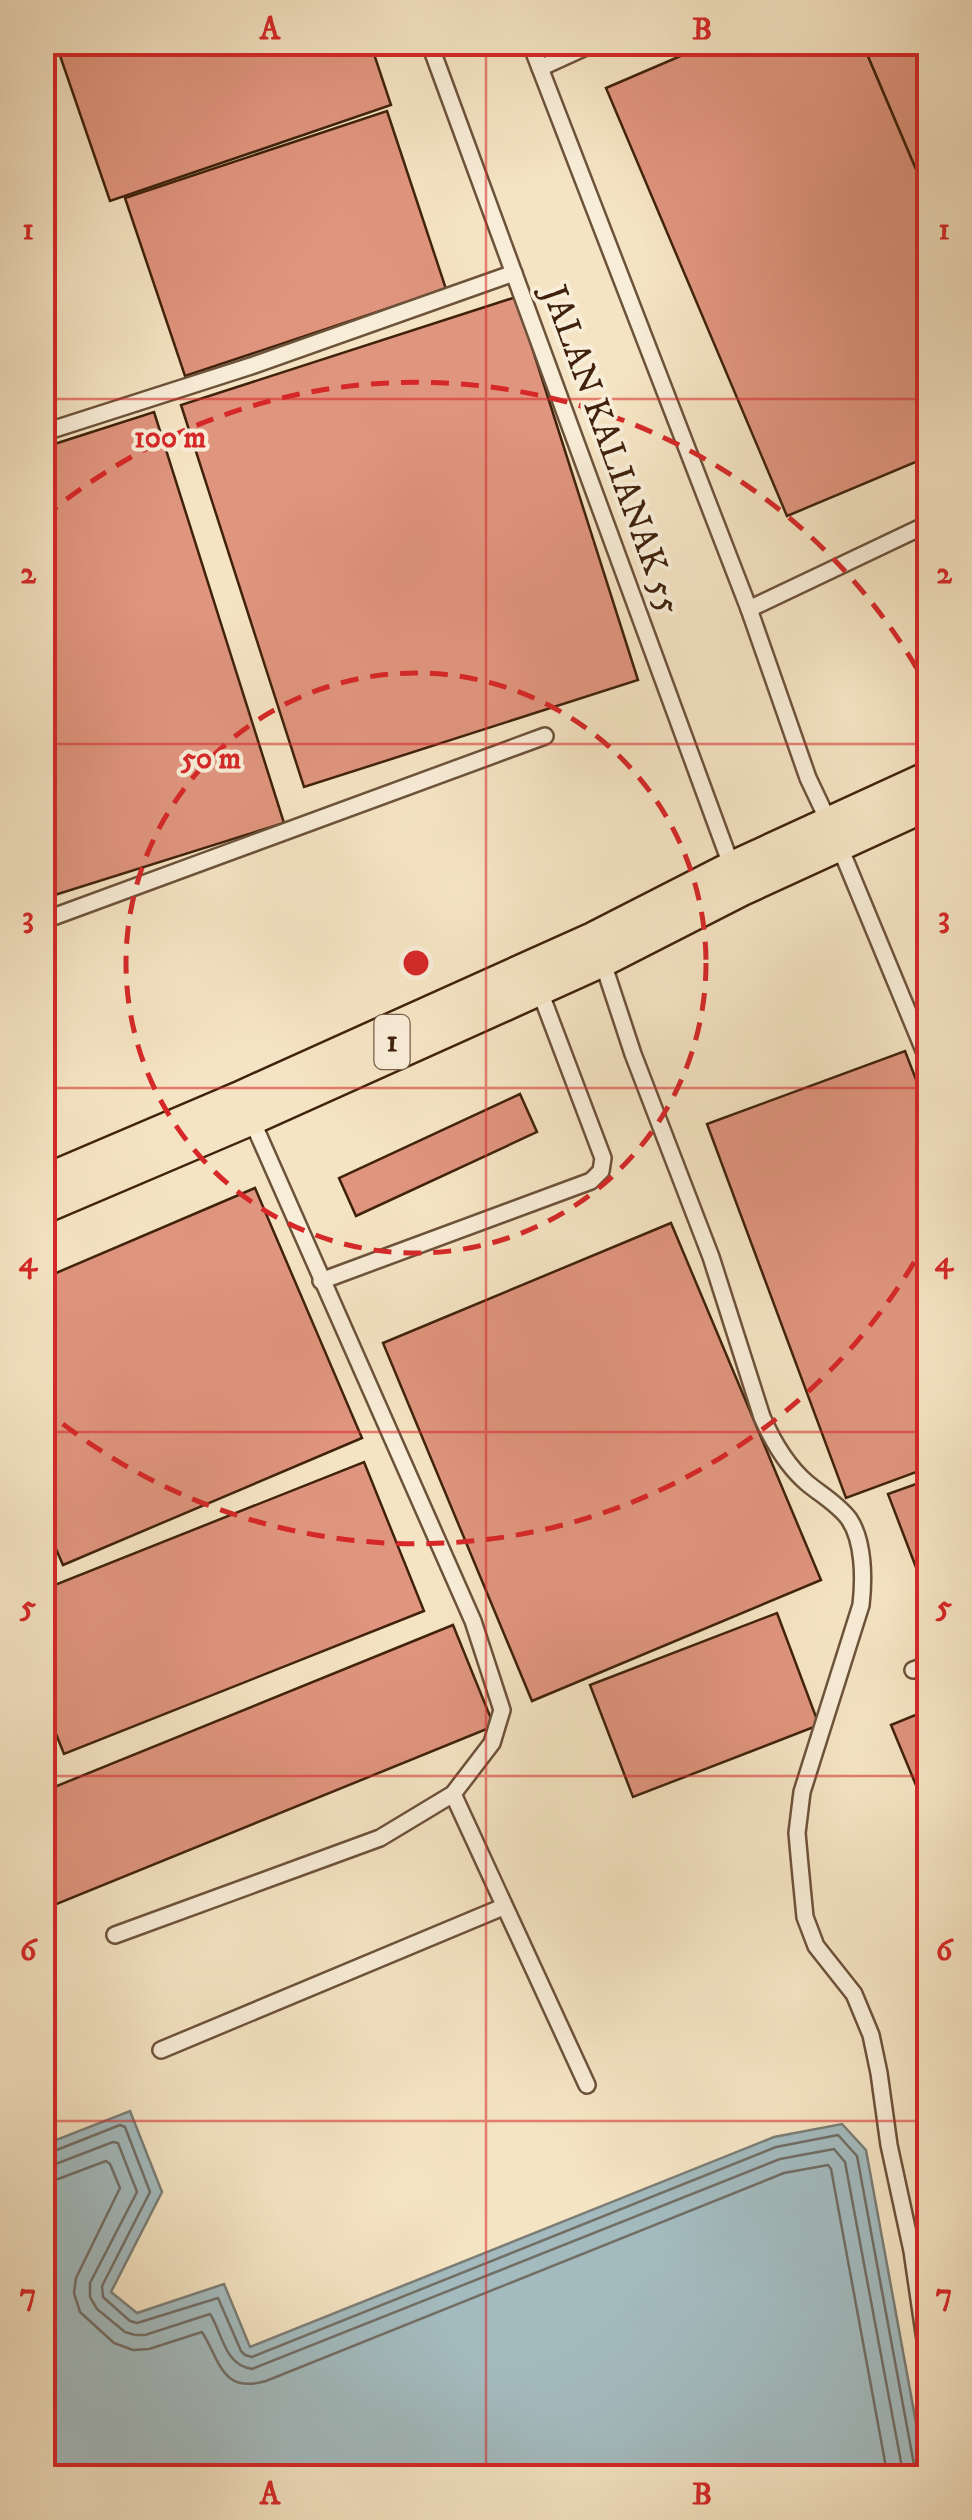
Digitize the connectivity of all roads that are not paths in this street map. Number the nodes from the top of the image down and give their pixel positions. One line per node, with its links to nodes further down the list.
1 (429, 42): 5 (lane, JALAN KALIANAK 55)
2 (530, 42): 4 (lane)
3 (597, 42): 4 (lane)
4 (540, 68): 8 (lane)
5 (514, 273): 6 (lane); 12 (lane, JALAN KALIANAK 55)
6 (42, 433)
7 (930, 523): 8 (lane)
8 (748, 609): 11 (lane)
9 (545, 736): 13 (lane)
10 (930, 790): 11 (highway, 1)
11 (834, 833): 12 (highway, 1); 16 (lane)
12 (736, 878): 14 (highway, 1)
13 (42, 921)
14 (599, 949): 15 (highway, 1); 27 (lane)
15 (534, 977): 17 (highway, 1); 19 (lane)
16 (930, 1065)
17 (246, 1108): 18 (highway, 1); 19 (lane)
18 (42, 1195)
19 (321, 1281): 22 (lane)
20 (930, 1664): 21 (lane)
21 (913, 1670)
22 (453, 1794): 23 (lane); 24 (lane)
23 (503, 1907): 25 (lane); 26 (lane)
24 (115, 1934)
25 (161, 2050)
26 (587, 2085)
27 (930, 2374)

